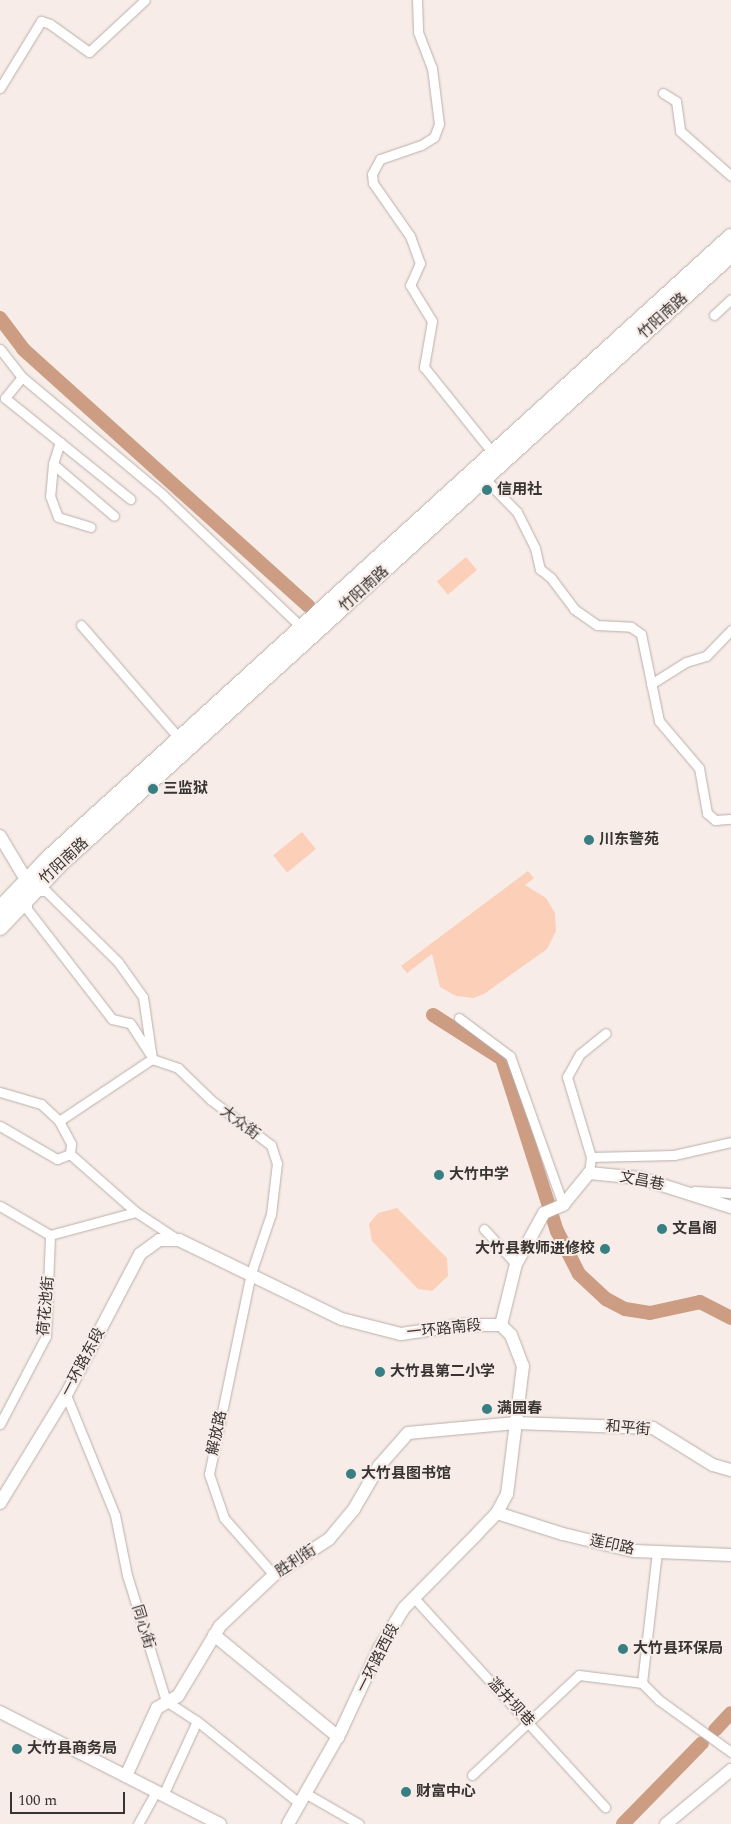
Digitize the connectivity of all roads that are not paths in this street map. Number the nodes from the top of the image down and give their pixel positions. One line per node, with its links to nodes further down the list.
1 (146, 0): 3 (street)
2 (417, 0): 13 (street)
3 (0, 88)
4 (663, 93): 5 (street)
5 (731, 176)
6 (731, 237): 13 (highway, 竹阳南路)
7 (731, 254): 15 (highway, 竹阳南路)
8 (731, 299): 9 (street)
9 (714, 315)
10 (0, 349): 11 (street)
11 (22, 377): 12 (street); 20 (street)
12 (60, 442): 14 (street); 16 (street)
13 (493, 453): 15 (highway, 竹阳南路)
14 (53, 464): 17 (street); 18 (street)
15 (480, 473): 20 (highway, 竹阳南路); 22 (street); 27 (highway, 竹阳南路)
16 (130, 499)
17 (114, 516)
18 (90, 527)
19 (81, 625): 23 (street)
20 (301, 627): 23 (highway, 竹阳南路)
21 (731, 630): 22 (street)
22 (651, 684): 24 (street)
23 (180, 738): 27 (highway, 竹阳南路)
24 (731, 819)
25 (0, 836): 27 (street)
26 (0, 852): 27 (street)
27 (26, 888): 28 (highway, 竹阳南路); 29 (highway, 竹阳南路); 32 (street); 32 (street)
28 (0, 909)
29 (0, 927)
30 (459, 1018): 42 (street)
31 (606, 1033): 38 (street)
32 (152, 1059): 34 (street); 50 (street, 大众街)
33 (0, 1092): 34 (street)
34 (59, 1121): 37 (street)
35 (0, 1126): 37 (street)
36 (731, 1142): 38 (street)
37 (70, 1154): 45 (street)
38 (591, 1157): 39 (street)
39 (590, 1173): 40 (street, 文昌巷); 42 (street)
40 (688, 1191): 41 (street); 44 (street, 文昌巷)
41 (731, 1193)
42 (563, 1205): 49 (street)
43 (0, 1206): 47 (street)
44 (731, 1207)
45 (136, 1212): 47 (street); 48 (street)
46 (484, 1228): 49 (street)
47 (50, 1235): 54 (street, 荷花池街)
48 (178, 1240): 50 (street, 一环路南段); 52 (street, 一环路东段)
49 (516, 1264): 51 (street)
50 (251, 1273): 51 (street, 一环路南段); 60 (street, 解放路)
51 (501, 1325): 53 (street, 一环路南段)
52 (66, 1395): 56 (street, 一环路东段); 64 (street, 同心街)
53 (516, 1423): 55 (street, 和平街); 57 (street, 一环路南段); 60 (street, 胜利街)
54 (0, 1424)
55 (731, 1470)
56 (0, 1503)
57 (497, 1513): 58 (street, 莲印路); 61 (street, 一环路西段)
58 (657, 1552): 59 (street, 莲印路); 63 (street)
59 (731, 1555)
60 (274, 1575): 62 (street, 胜利街)
61 (415, 1599): 67 (street, 滥井坝巷); 68 (street, 一环路西段)
62 (214, 1635): 64 (street, 胜利街); 68 (street)
63 (642, 1683): 67 (street); 69 (street)
64 (166, 1701): 66 (street); 72 (street, 胜利街)
65 (0, 1712): 72 (street)
66 (197, 1721): 73 (street); 74 (street)
67 (529, 1721): 71 (street); 75 (street, 滥井坝巷)
68 (338, 1737): 74 (street, 一环路西段)
69 (731, 1752)
70 (731, 1770): 80 (street)
71 (472, 1775)
72 (126, 1776): 73 (street)
73 (160, 1793): 76 (street); 77 (street)
74 (302, 1798): 78 (street, 一环路西段); 79 (street)
75 (605, 1807)
76 (139, 1824)
77 (220, 1824)
78 (288, 1824)
79 (359, 1824)
80 (666, 1824)

